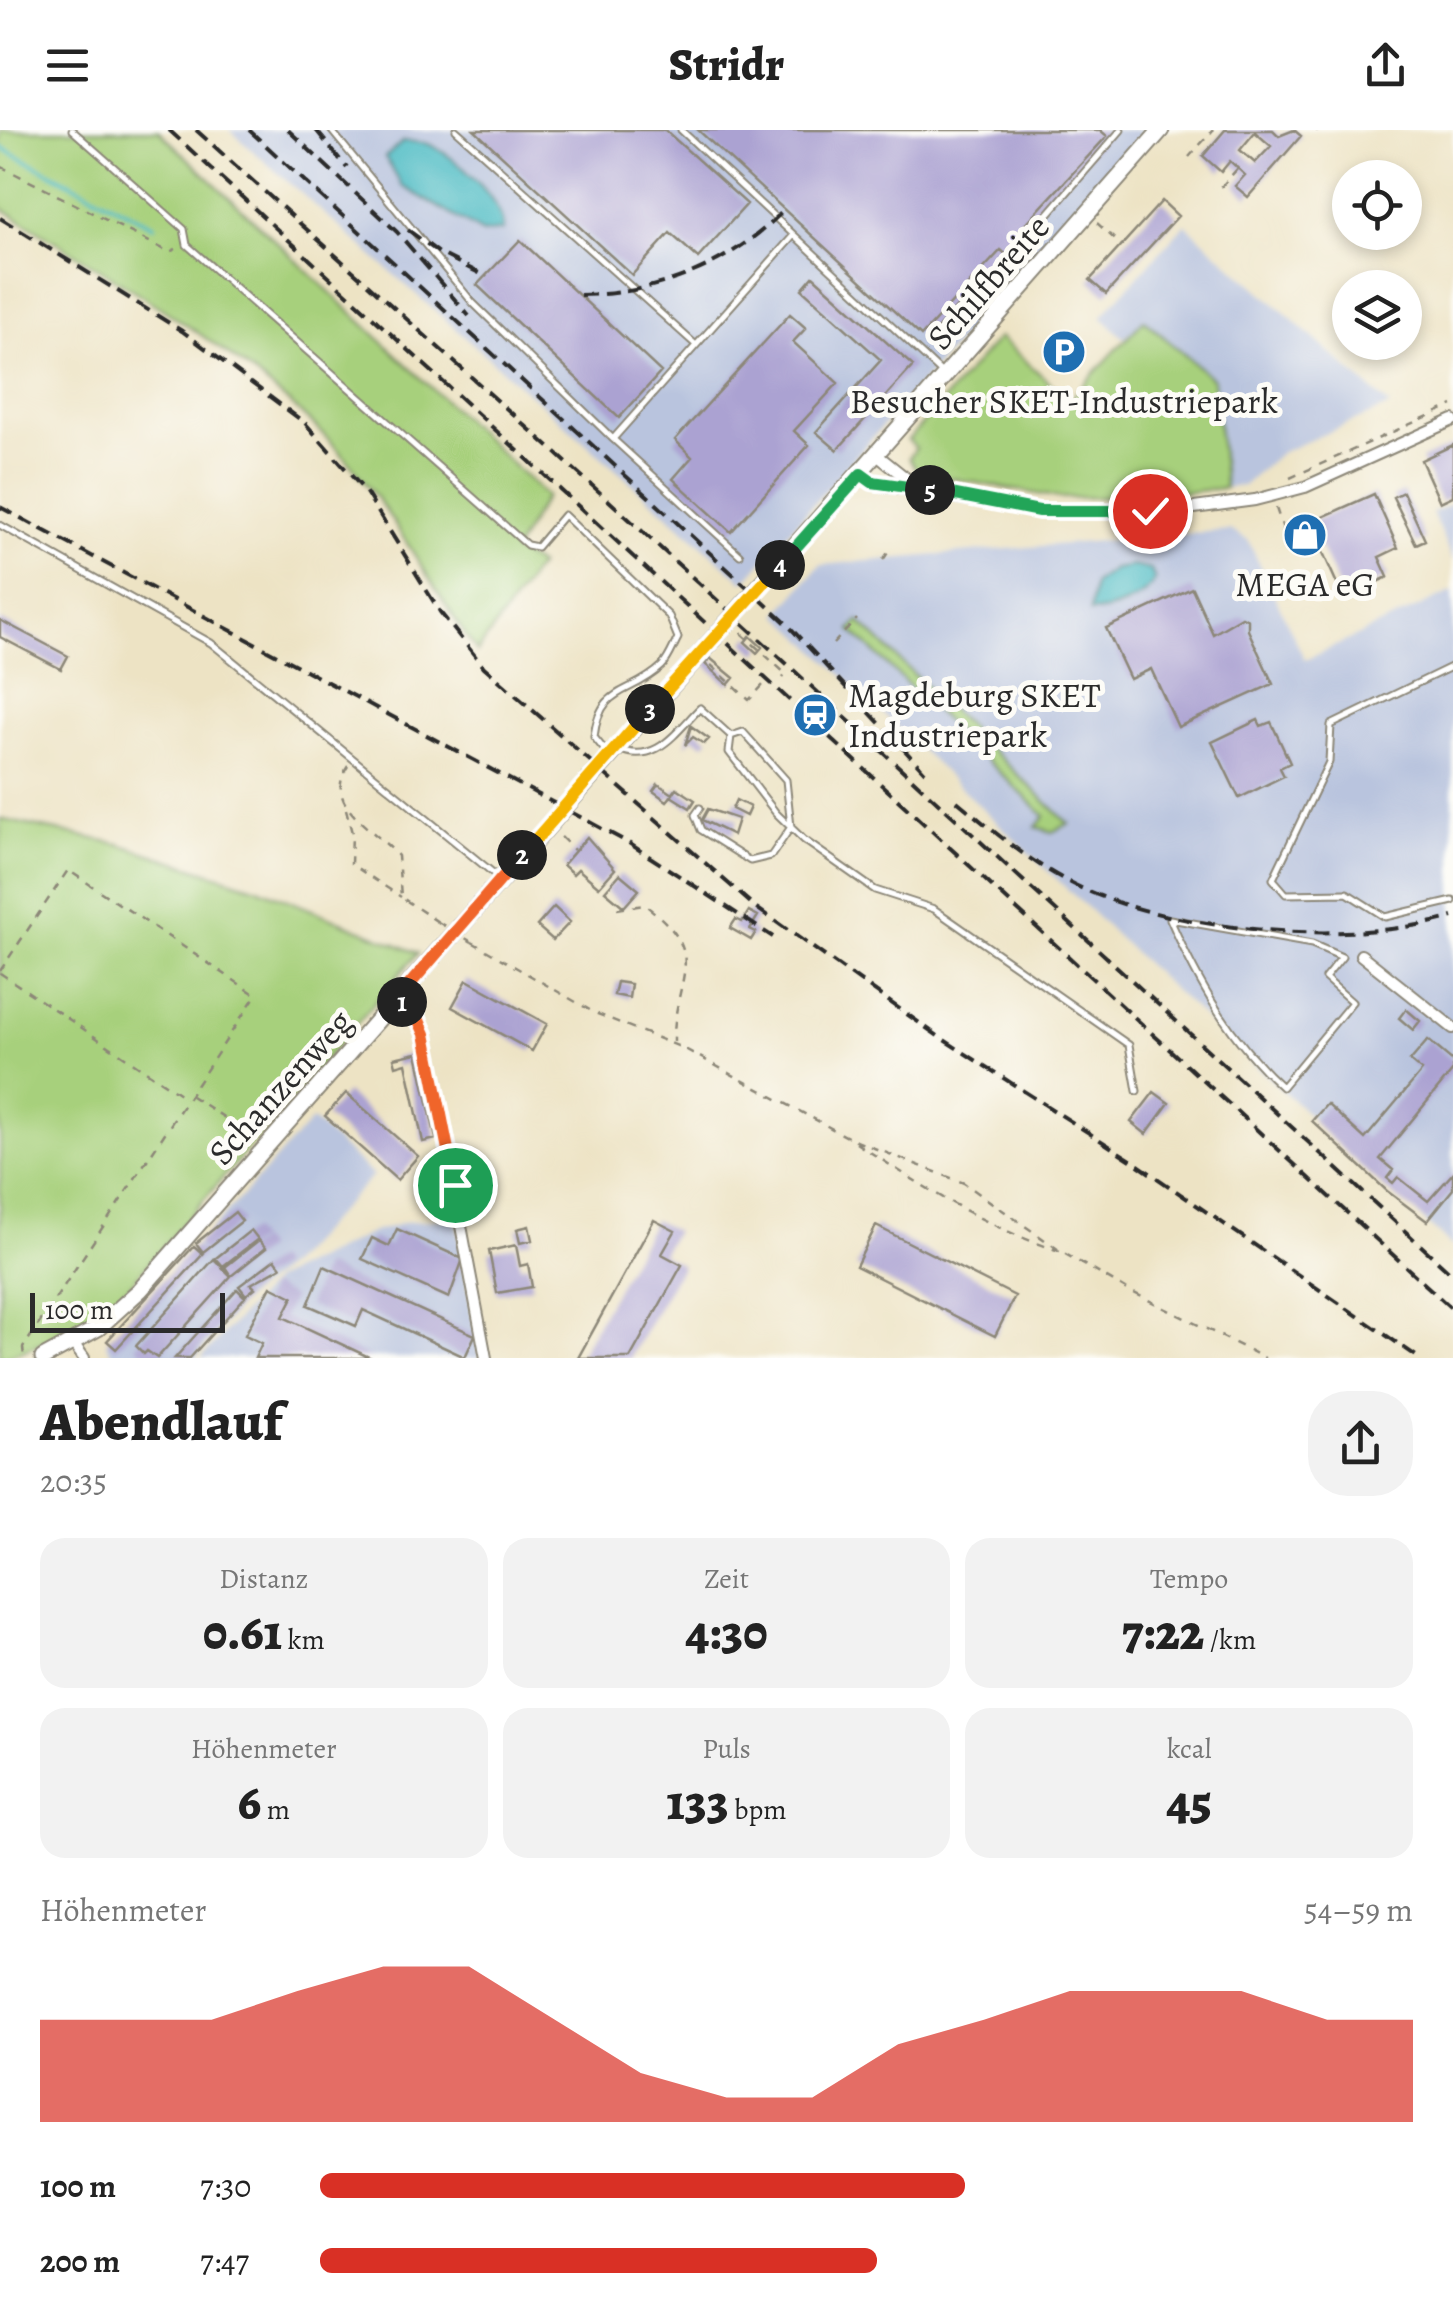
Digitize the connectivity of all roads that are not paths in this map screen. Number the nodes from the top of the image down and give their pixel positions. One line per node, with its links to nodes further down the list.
1 (72, 130): 20 (lane)
2 (331, 130): 12 (lane)
3 (456, 130): 9 (lane)
4 (681, 130): 7 (lane)
5 (1121, 130): 8 (lane)
6 (1161, 130): 10 (main road, Schilfbreite)
7 (794, 235): 9 (lane); 10 (lane)
8 (934, 336)
9 (696, 345): 12 (lane)
10 (946, 377): 13 (main road, Schilfbreite)
11 (1453, 420): 15 (street)
12 (613, 439): 17 (lane)
13 (877, 455): 14 (main road, Schilfbreite); 15 (street)
14 (861, 474): 15 (street); 20 (main road, Schanzenweg)
15 (918, 488)
16 (0, 525): 23 (lane)
17 (740, 554)
18 (1453, 666): 24 (lane)
19 (732, 736): 20 (lane); 22 (lane); 22 (lane)
20 (612, 752): 23 (main road, Schanzenweg)
21 (700, 808): 22 (lane)
22 (790, 828): 29 (lane)
23 (501, 880): 27 (main road, Schanzenweg)
24 (1453, 901)
25 (1170, 919): 25 (lane)
26 (1361, 954): 28 (street)
27 (398, 998): 30 (main road, Schanzenweg); 33 (street)
28 (1453, 1028)
29 (1137, 1091)
30 (74, 1344): 31 (main road, Schanzenweg); 32 (street)
31 (43, 1358)
32 (84, 1358)
33 (486, 1358)

